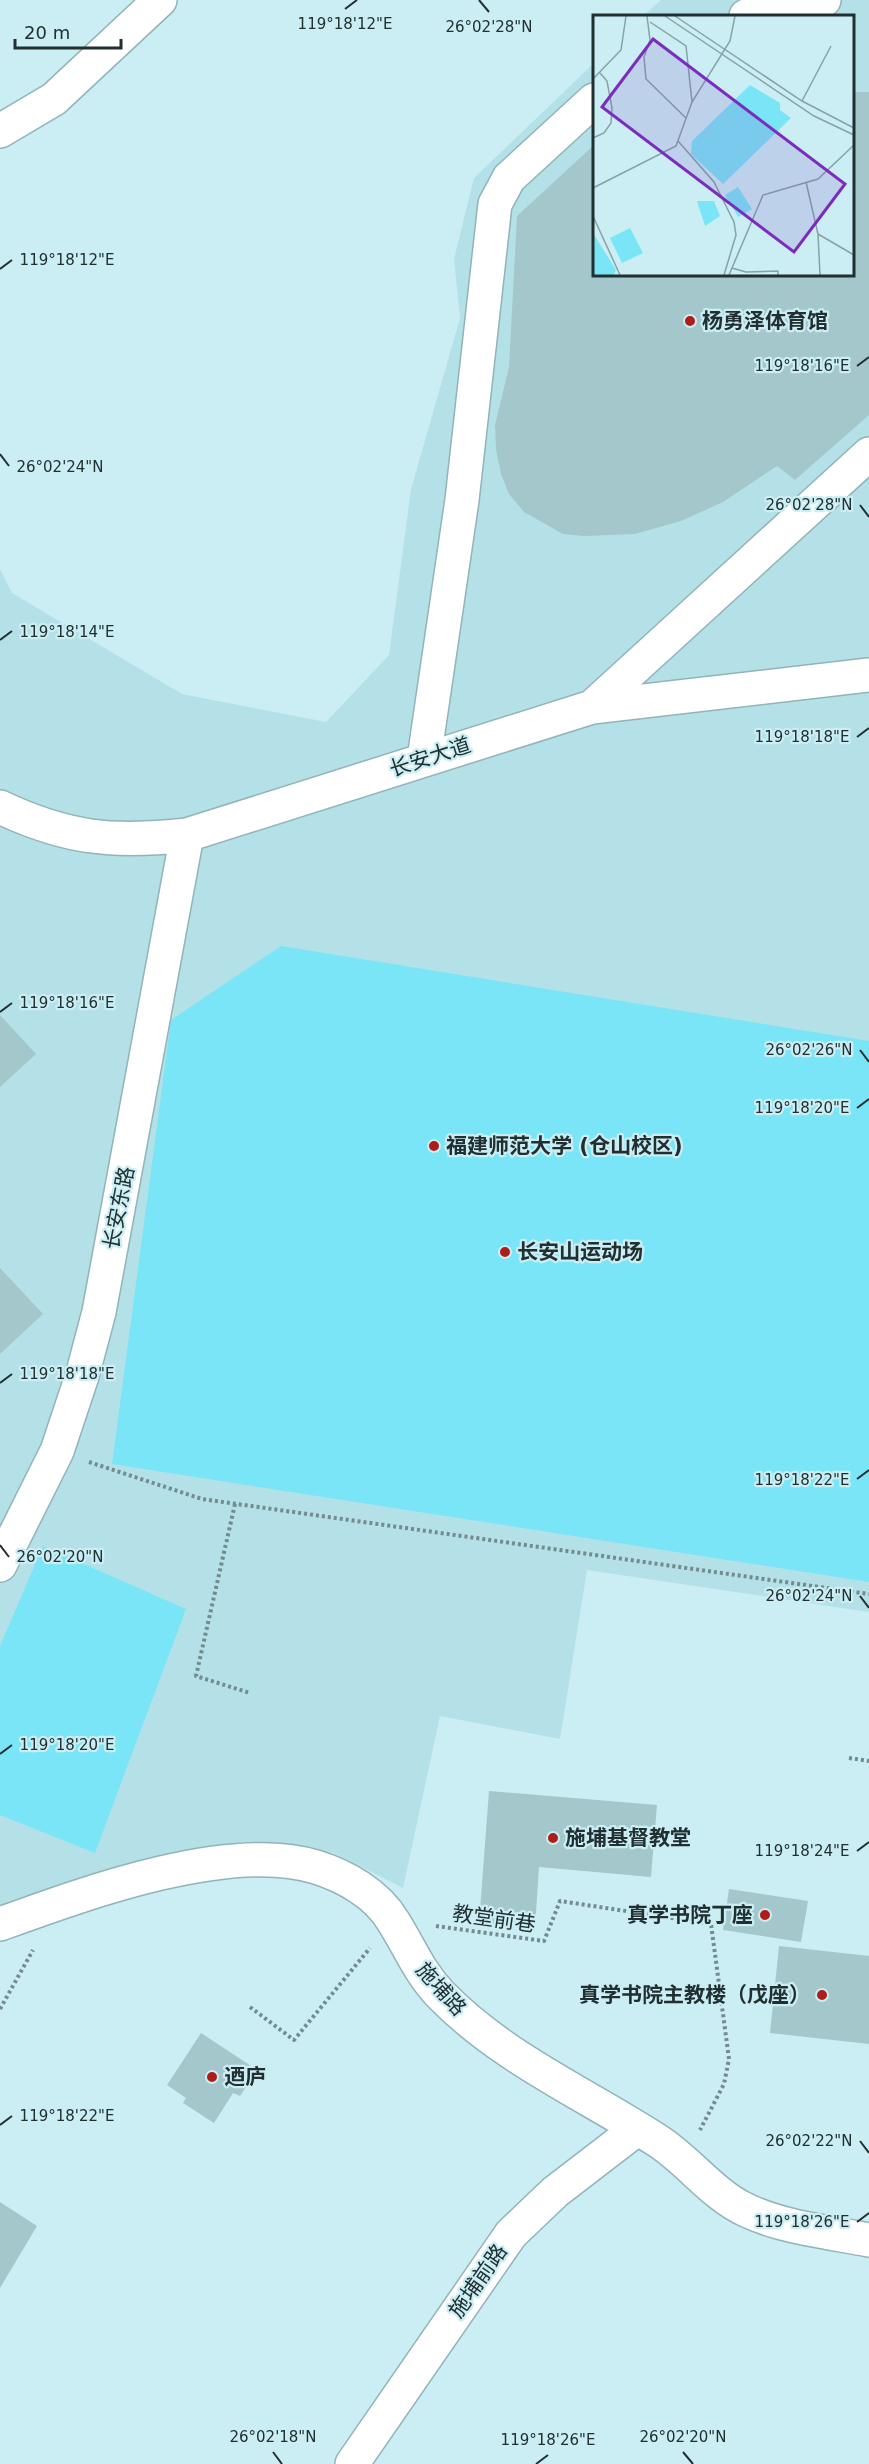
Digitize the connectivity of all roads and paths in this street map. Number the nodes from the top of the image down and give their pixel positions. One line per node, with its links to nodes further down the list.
1 (160, 0): 5 (street)
2 (824, 0): 3 (street)
3 (756, 15)
4 (593, 101): 9 (street)
5 (0, 131)
6 (869, 454): 8 (street)
7 (869, 675): 8 (street, 长安大道)
8 (592, 707): 9 (street, 长安大道)
9 (424, 759): 11 (street, 长安大道)
10 (0, 807): 11 (street, 长安大道)
11 (187, 835): 12 (street, 长安东路)
12 (57, 1451): 13 (path); 14 (street, 长安东路)
13 (235, 1504): 15 (path); 16 (path)
14 (0, 1564)
15 (869, 1594)
16 (250, 1693)
17 (849, 1758): 18 (path)
18 (869, 1761)
19 (57, 1905): 20 (street, 施埔路); 21 (street, 施埔路); 23 (path)
20 (393, 1920): 22 (path); 24 (street, 施埔路); 25 (path, 教堂前巷)
21 (0, 1924)
22 (250, 2007)
23 (0, 2008)
24 (637, 2129): 25 (street, 施埔路); 27 (street, 施埔前路)
25 (682, 2159): 26 (street, 施埔路)
26 (869, 2240)
27 (352, 2464)

